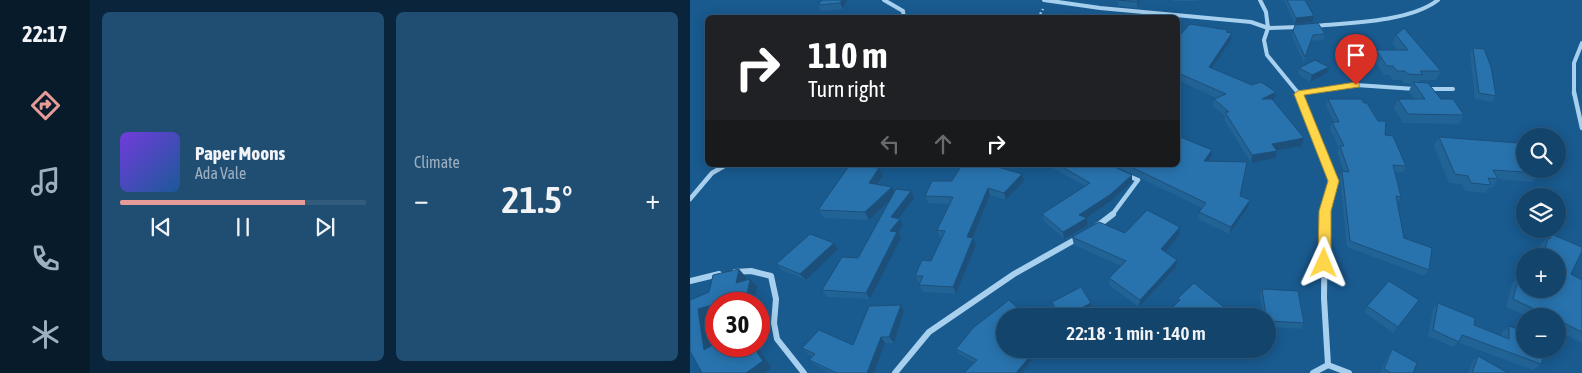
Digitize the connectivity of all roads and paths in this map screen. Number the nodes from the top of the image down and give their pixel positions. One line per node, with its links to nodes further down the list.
1 (884, 0): 5 (street)
2 (1044, 0): 6 (street)
3 (1260, 0): 8 (street)
4 (1438, 0): 8 (street)
5 (904, 15)
6 (1176, 15)
7 (1180, 15): 8 (street)
8 (1268, 28): 11 (street)
9 (1582, 43): 12 (street)
10 (1453, 89): 11 (street)
11 (1298, 94): 17 (street)
12 (1582, 128)
13 (723, 167): 15 (street)
14 (1116, 171): 19 (street)
15 (690, 198)
16 (690, 281): 18 (street)
17 (1328, 364): 20 (street); 21 (street)
18 (804, 373)
19 (896, 373)
20 (1313, 373)
21 (1349, 373)

